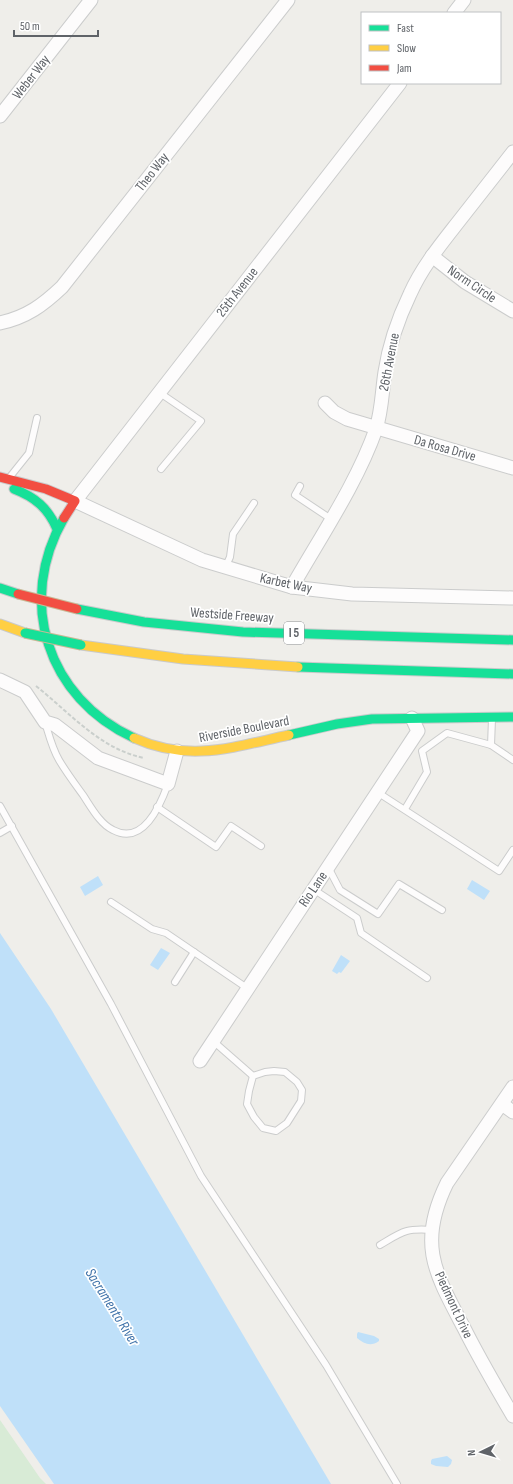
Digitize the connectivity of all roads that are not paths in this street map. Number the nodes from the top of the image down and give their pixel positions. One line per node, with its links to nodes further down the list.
1 (91, 0): 6 (street, Weber Way)
2 (288, 0): 10 (street, Theo Way)
3 (464, 0): 4 (street)
4 (455, 12)
5 (399, 84): 11 (street, 25th Avenue)
6 (0, 116)
7 (512, 156): 8 (street, 26th Avenue)
8 (432, 256): 9 (street, Norm Circle); 14 (street, 26th Avenue)
9 (513, 311)
10 (0, 323)
11 (160, 393): 16 (lane); 20 (street, 25th Avenue)
12 (324, 403): 14 (street, Da Rosa Drive)
13 (37, 418): 17 (lane)
14 (376, 428): 15 (street, Da Rosa Drive); 22 (street, 26th Avenue)
15 (513, 468)
16 (161, 469)
17 (4, 478): 20 (main road)
18 (0, 484): 23 (main road)
19 (300, 486): 22 (lane)
20 (74, 501): 23 (main road, Riverside Boulevard); 24 (street, Karbet Way)
21 (254, 503): 24 (lane)
22 (331, 519): 25 (street, 26th Avenue)
23 (56, 529): 38 (main road, Riverside Boulevard)
24 (225, 568): 25 (street, Karbet Way)
25 (292, 586): 27 (street, Karbet Way)
26 (0, 588): 29 (main road, Westside Freeway / I 5, bridge)
27 (513, 598)
28 (0, 624): 30 (main road, bridge)
29 (513, 640)
30 (513, 674)
31 (0, 680): 35 (street)
32 (513, 717): 34 (main road, Riverside Boulevard)
33 (412, 718): 34 (main road, Riverside Boulevard); 36 (street, Rio Lane); 38 (main road, Riverside Boulevard)
34 (492, 718): 37 (lane)
35 (45, 722): 41 (street); 44 (lane)
36 (410, 744): 39 (lane); 42 (street, Rio Lane)
37 (491, 745): 39 (lane); 40 (lane)
38 (177, 751): 41 (street)
39 (422, 751): 45 (lane)
40 (513, 760)
41 (168, 784): 44 (lane)
42 (377, 792): 45 (lane); 50 (street, Rio Lane)
43 (0, 806): 46 (lane)
44 (157, 807): 48 (lane)
45 (405, 810): 49 (lane)
46 (12, 826): 47 (lane); 67 (lane)
47 (0, 834)
48 (261, 846)
49 (513, 850)
50 (328, 867): 51 (street, Rio Lane); 53 (lane)
51 (313, 888): 55 (lane); 57 (street, Rio Lane)
52 (111, 902): 54 (lane)
53 (442, 910)
54 (194, 952): 56 (lane); 57 (lane)
55 (427, 978)
56 (175, 982)
57 (247, 988): 58 (street, Rio Lane)
58 (213, 1041): 59 (street, Rio Lane); 60 (lane)
59 (200, 1060)
60 (252, 1076): 60 (lane)
61 (513, 1087): 62 (street, Piedmont Drive)
62 (502, 1104): 63 (street); 64 (street, Piedmont Drive)
63 (513, 1112)
64 (432, 1230): 65 (lane); 66 (street, Piedmont Drive)
65 (380, 1245)
66 (513, 1416)
67 (397, 1484)

